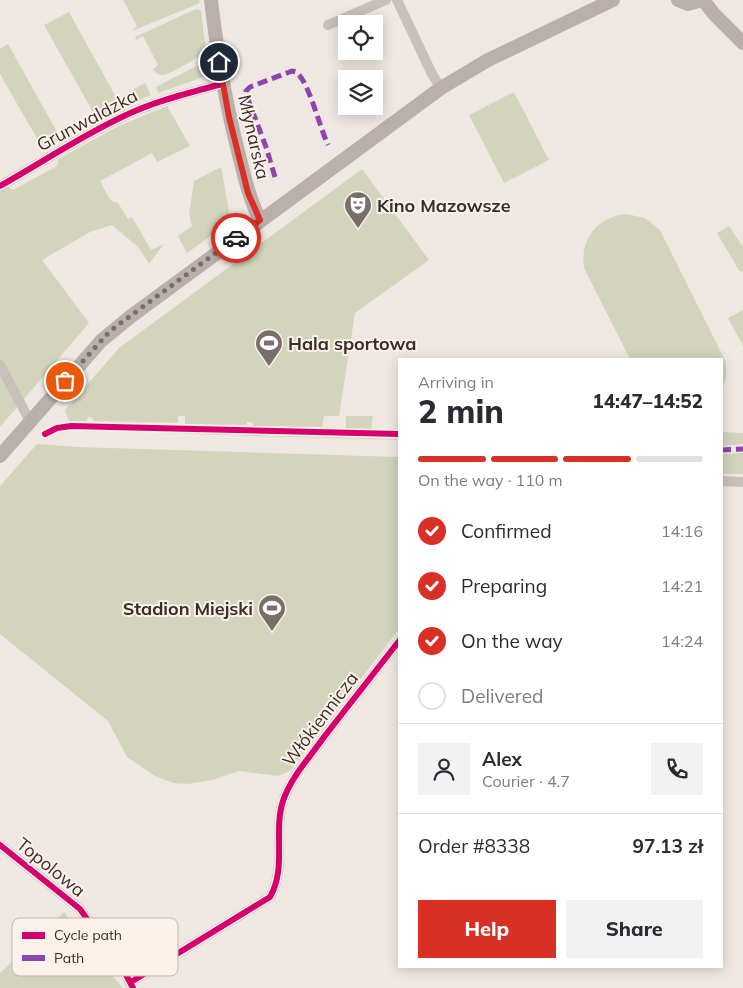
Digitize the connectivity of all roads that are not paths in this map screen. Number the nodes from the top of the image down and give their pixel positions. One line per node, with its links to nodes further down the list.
1 (210, 0): 9 (main road, Młynarska)
2 (386, 0): 7 (street)
3 (397, 0): 10 (street)
4 (613, 0): 10 (main road)
5 (678, 0): 6 (main road)
6 (703, 0): 8 (main road)
7 (328, 25)
8 (743, 43)
9 (222, 84): 11 (street, Grunwaldzka); 12 (main road, Młynarska)
10 (441, 88): 12 (main road)
11 (0, 186)
12 (260, 220): 14 (main road)
13 (0, 365): 14 (street)
14 (30, 421): 15 (main road)
15 (0, 456)
16 (723, 481): 17 (street)
17 (743, 482)
18 (398, 642): 21 (street, Włókiennicza)
19 (0, 845): 20 (street, Topolowa)
20 (86, 918)
21 (178, 954)
22 (145, 976): 23 (street, Włókiennicza)
23 (132, 985)

